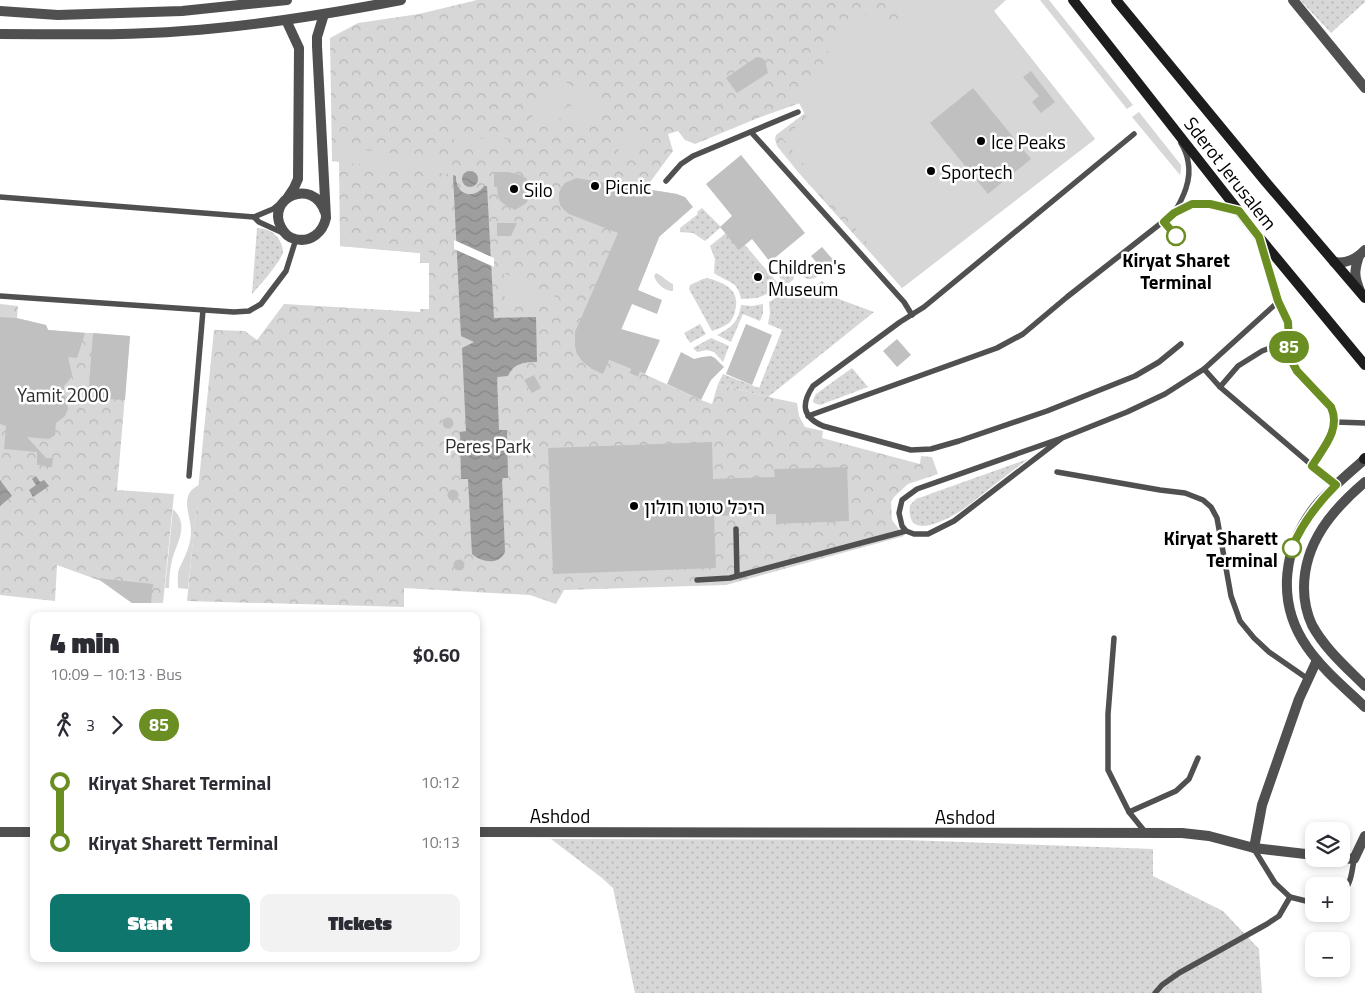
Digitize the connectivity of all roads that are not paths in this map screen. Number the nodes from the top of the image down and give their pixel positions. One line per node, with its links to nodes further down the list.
1 (287, 0): 7 (street)
2 (401, 0): 8 (street)
3 (1073, 0): 15 (main road, Sderot Jerusalem)
4 (1108, 0): 11 (main road)
5 (1116, 0): 11 (main road, Sderot Jerusalem)
6 (1293, 0): 12 (street)
7 (0, 12)
8 (324, 14): 9 (street); 21 (street)
9 (286, 20): 10 (street); 19 (street)
10 (0, 34)
11 (1155, 48): 29 (main road, Sderot Jerusalem)
12 (1365, 88)
13 (798, 112): 14 (lane)
14 (751, 132): 17 (lane); 34 (lane)
15 (1177, 132): 20 (main road, Sderot Jerusalem); 22 (lane)
16 (1134, 134): 34 (lane)
17 (666, 181)
18 (0, 197): 23 (lane)
19 (286, 200): 21 (street); 23 (lane); 26 (street)
20 (1239, 211): 22 (lane); 27 (main road, Sderot Jerusalem)
21 (325, 212): 26 (street)
22 (1174, 213): 24 (lane)
23 (254, 217): 26 (lane)
24 (1164, 222): 25 (lane); 40 (lane)
25 (1176, 236)
26 (292, 237): 33 (lane)
27 (1259, 237): 32 (lane); 37 (main road, Sderot Jerusalem)
28 (1362, 253): 29 (street); 31 (street)
29 (1334, 262): 31 (main road, Sderot Jerusalem)
30 (0, 296): 33 (lane)
31 (1363, 296)
32 (1278, 301): 35 (lane); 38 (lane)
33 (203, 310): 47 (lane)
34 (912, 315): 40 (lane)
35 (1288, 341): 39 (lane); 41 (lane)
36 (1181, 344): 40 (lane)
37 (1365, 366)
38 (1204, 369): 39 (lane); 43 (lane)
39 (1220, 387): 45 (lane)
40 (808, 416)
41 (1335, 422): 42 (lane); 45 (lane)
42 (1365, 424)
43 (1062, 438): 51 (lane); 51 (lane)
44 (1365, 459): 49 (street)
45 (1312, 466): 49 (lane)
46 (1057, 472): 56 (lane)
47 (189, 476)
48 (1365, 482): 57 (street)
49 (1336, 485): 55 (street)
50 (736, 529): 52 (lane)
51 (906, 531): 52 (lane)
52 (737, 576): 53 (lane)
53 (697, 580)
54 (1114, 638): 60 (lane)
55 (1317, 660): 56 (street); 58 (street)
56 (1308, 679): 66 (street)
57 (1365, 686)
58 (1365, 707)
59 (1198, 758): 60 (lane)
60 (1129, 812): 64 (lane)
61 (0, 832): 62 (street)
62 (30, 832)
63 (480, 832): 64 (street, Ashdod)
64 (1146, 833): 66 (street, Ashdod)
65 (1364, 842): 69 (street)
66 (1254, 848): 67 (street, Ashdod); 71 (lane)
67 (1305, 854)
68 (1350, 859): 69 (street)
69 (1354, 859): 70 (lane)
70 (1350, 882)
71 (1290, 897): 72 (lane); 73 (lane)
72 (1305, 901)
73 (1155, 993)

